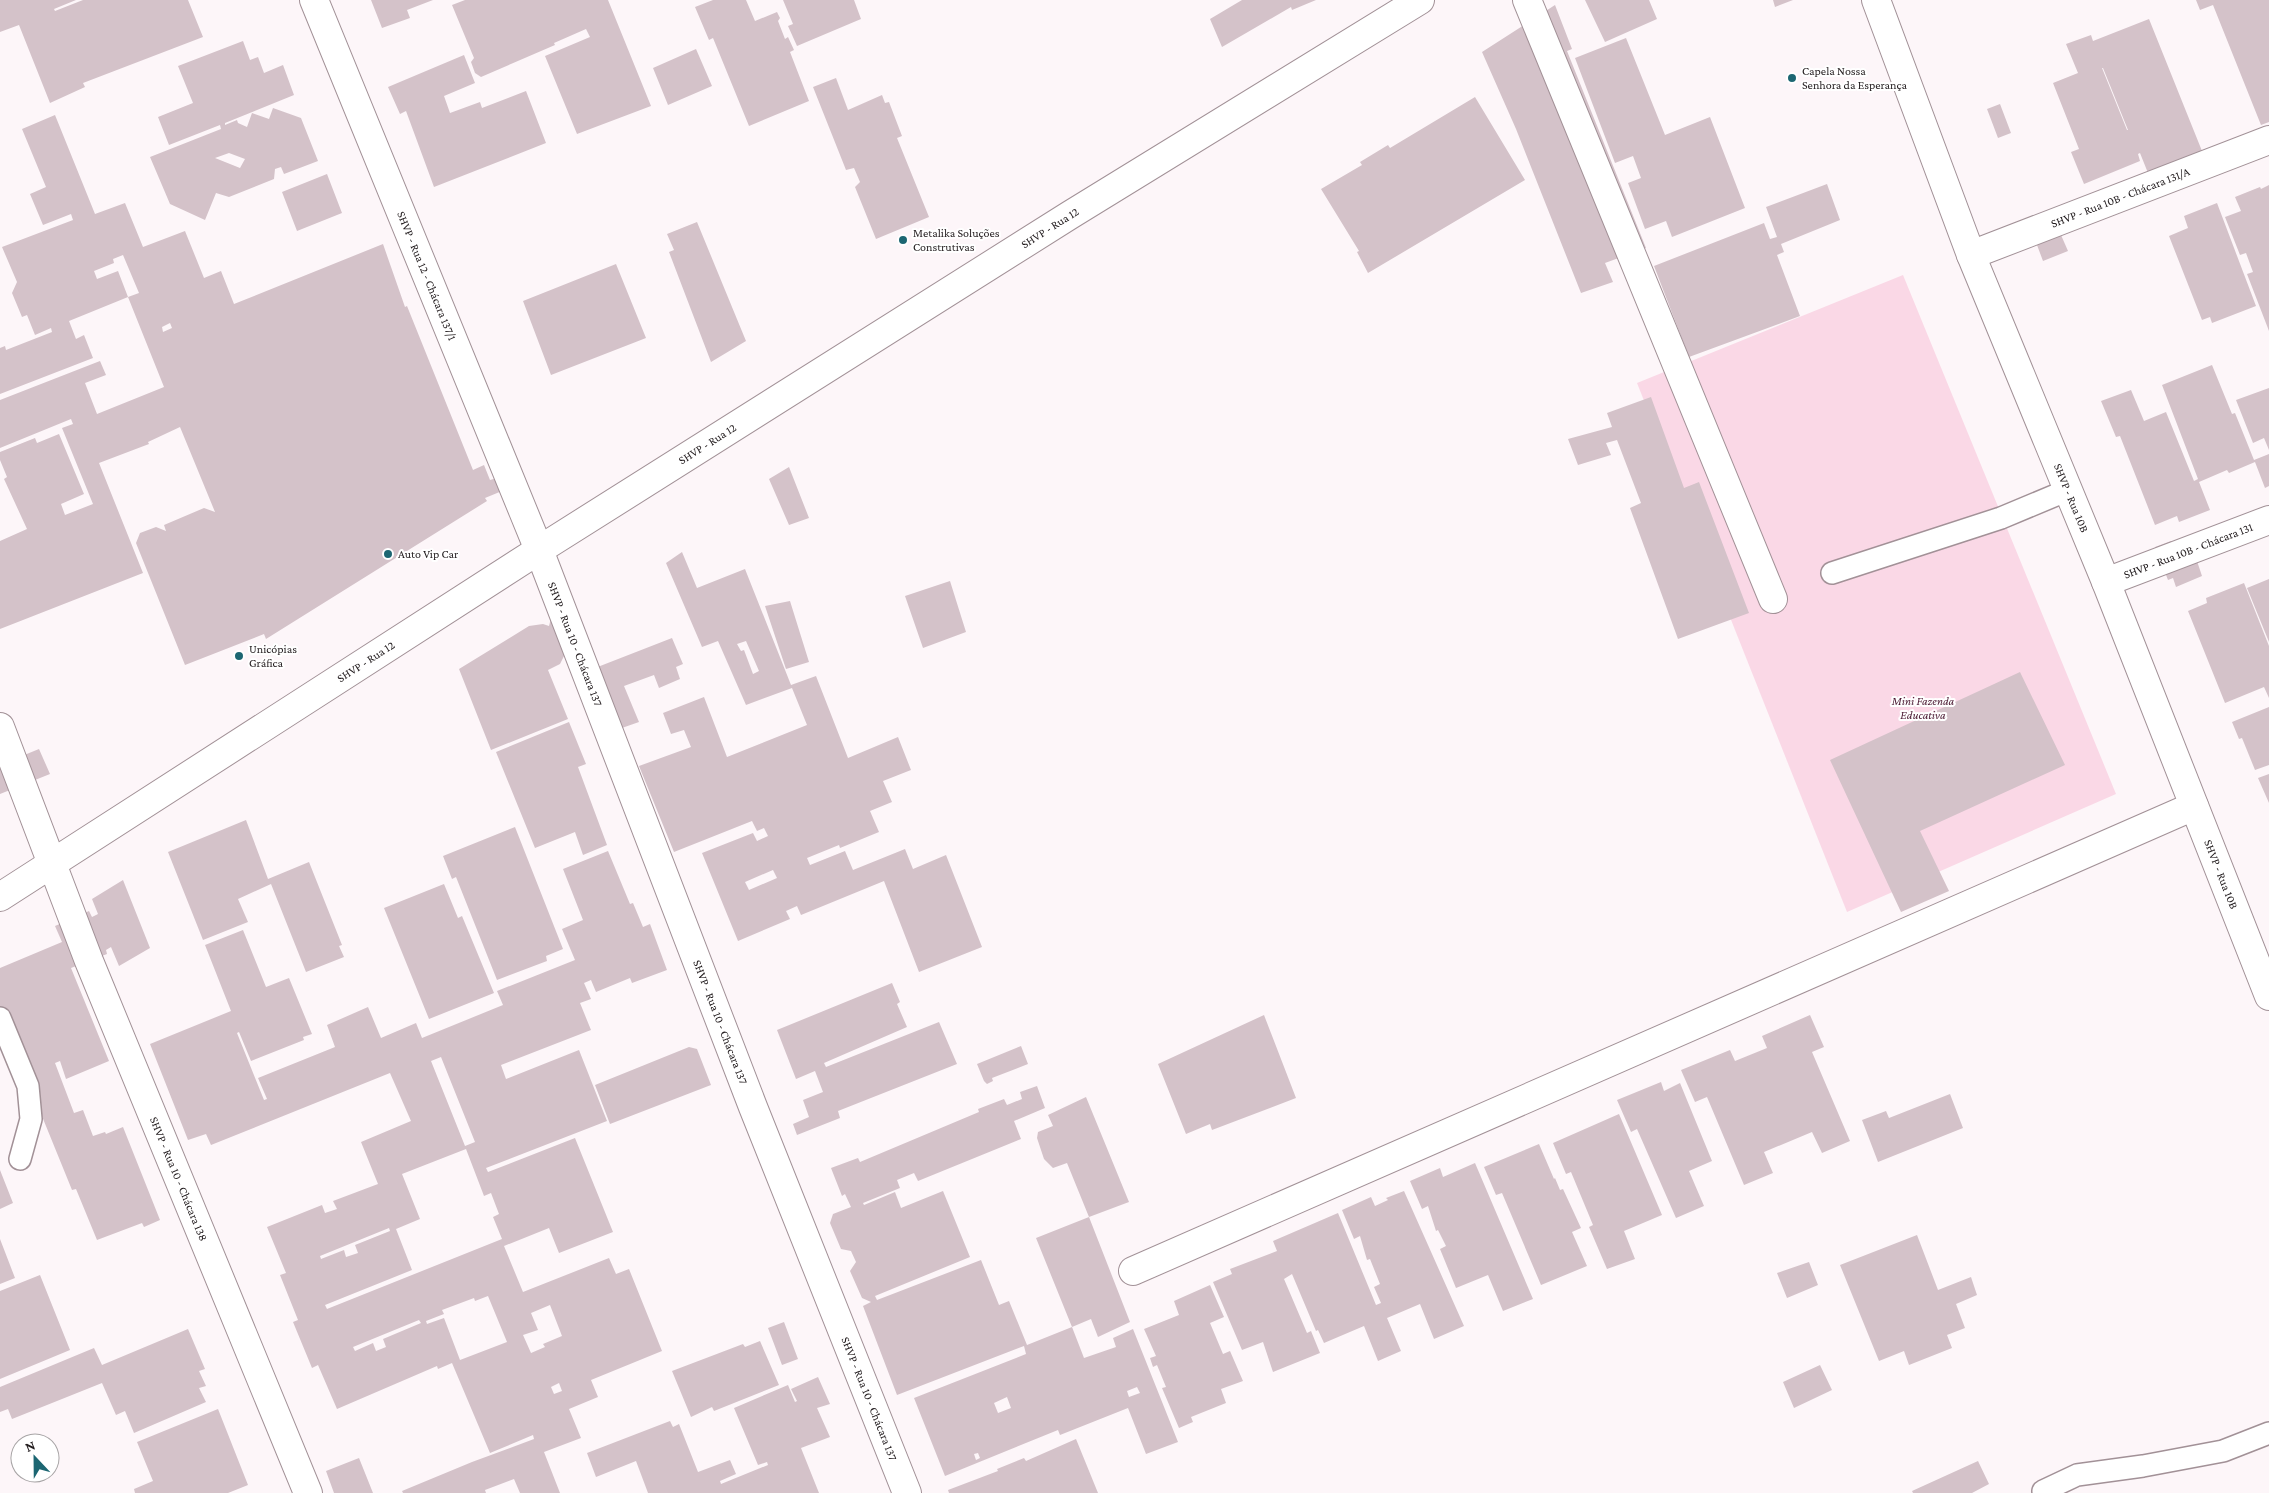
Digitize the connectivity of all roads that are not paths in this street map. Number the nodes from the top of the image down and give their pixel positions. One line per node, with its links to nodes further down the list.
1 (314, 0): 9 (street, SHVP - Rua 12 - Chácara 137/1)
2 (1420, 0): 9 (street, SHVP - Rua 12)
3 (1526, 0): 12 (street)
4 (1876, 0): 6 (street, SHVP - Rua 10B)
5 (2269, 140): 6 (street, SHVP - Rua 10B - Chácara 131/A)
6 (1971, 255): 7 (street, SHVP - Rua 10B)
7 (2068, 490): 10 (lane); 11 (street, SHVP - Rua 10B)
8 (2269, 520): 11 (street, SHVP - Rua 10B - Chácara 131)
9 (539, 550): 15 (street, SHVP - Rua 12); 24 (street, SHVP - Rua 10 - Chácara 137)
10 (1832, 573)
11 (2106, 582): 14 (street, SHVP - Rua 10B)
12 (1773, 600)
13 (0, 727): 15 (street, SHVP - Rua 10 - Chácara 138)
14 (2194, 806): 17 (street, SHVP - Rua 10B); 20 (street)
15 (52, 865): 16 (street, SHVP - Rua 12); 23 (street, SHVP - Rua 10 - Chácara 138)
16 (0, 898)
17 (2269, 996)
18 (0, 1018): 19 (lane)
19 (20, 1159)
20 (1133, 1271)
21 (2269, 1433): 22 (lane)
22 (2043, 1491)
23 (308, 1493)
24 (907, 1493)

